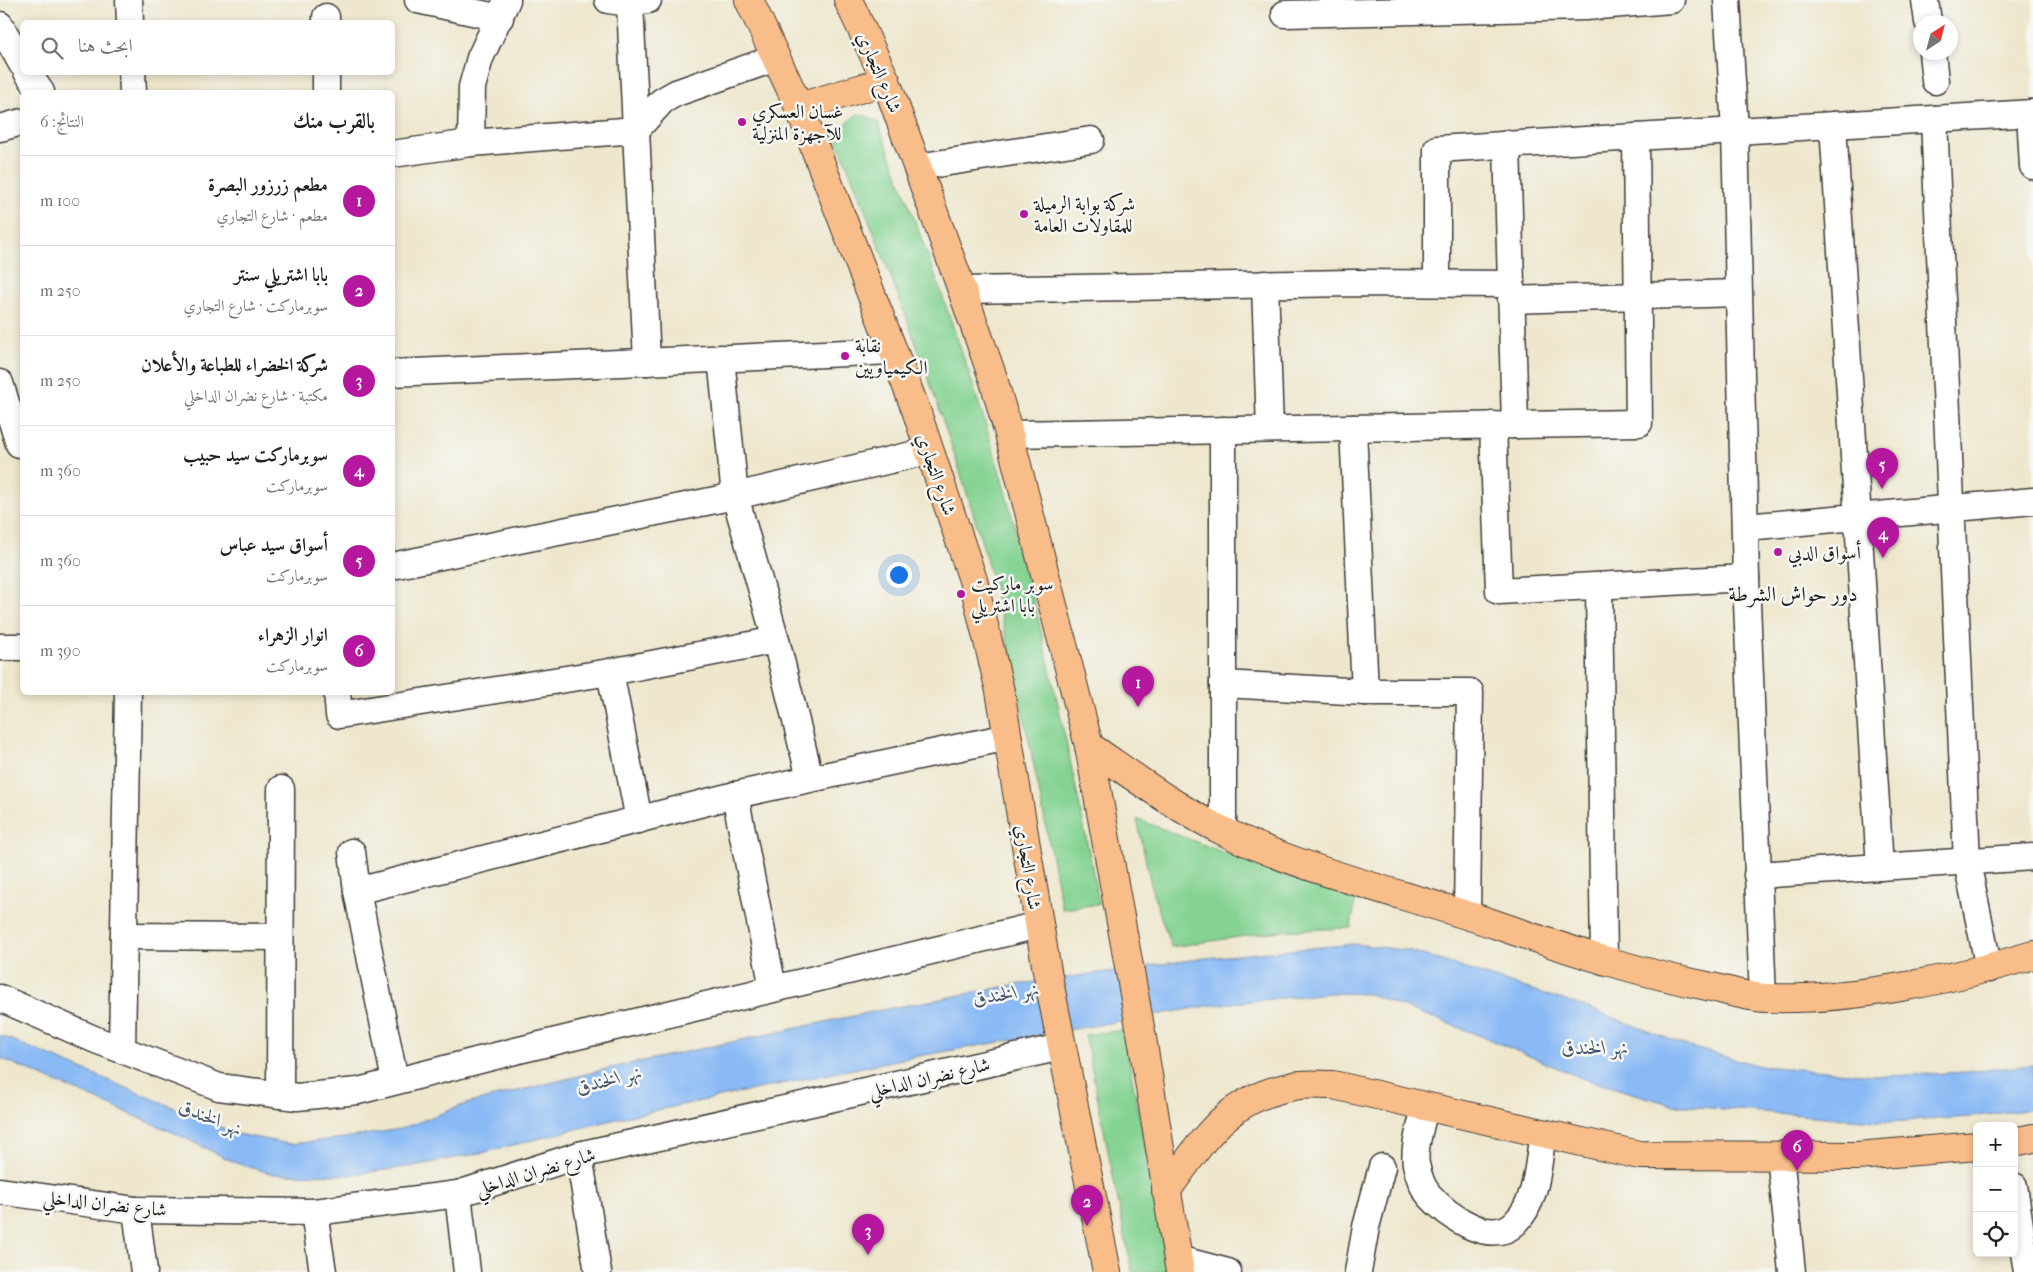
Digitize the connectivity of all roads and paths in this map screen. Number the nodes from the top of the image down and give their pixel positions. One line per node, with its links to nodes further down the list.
1 (129, 0): 15 (street)
2 (418, 0): 12 (street)
3 (749, 0): 17 (main road, شارع التجاري)
4 (848, 0): 24 (main road, شارع التجاري)
5 (1671, 0): 9 (street)
6 (1727, 0): 35 (street)
7 (1926, 0): 14 (street)
8 (629, 1): 34 (street)
9 (1586, 4): 11 (street)
10 (1349, 6): 11 (street); 13 (street)
11 (1417, 6)
12 (503, 9): 38 (street)
13 (1285, 14)
14 (1927, 15)
15 (130, 20)
16 (0, 25): 18 (street)
17 (776, 58): 28 (main road, شارع التجاري); 34 (street)
18 (20, 60)
19 (1933, 60): 23 (street)
20 (29, 75): 25 (street)
21 (132, 75): 26 (street)
22 (326, 75): 27 (street)
23 (1935, 80)
24 (886, 81): 28 (main road); 42 (main road, شارع التجاري)
25 (40, 90)
26 (133, 90)
27 (326, 90)
28 (799, 107): 49 (main road, شارع التجاري)
29 (2032, 113): 30 (street); 41 (street)
30 (1934, 119): 32 (street); 63 (street)
31 (20, 123): 33 (street)
32 (1833, 125): 35 (street); 64 (street)
33 (0, 128)
34 (636, 130): 38 (street); 51 (street)
35 (1735, 131): 36 (street); 47 (street)
36 (1636, 137): 39 (street); 48 (street)
37 (1091, 140): 42 (street)
38 (471, 143): 40 (street)
39 (1507, 144): 43 (street); 46 (street)
40 (395, 154)
41 (2033, 166)
42 (917, 167): 45 (main road, شارع التجاري)
43 (1437, 283): 44 (street); 46 (street)
44 (1265, 284): 45 (street); 56 (street)
45 (962, 290): 58 (main road, شارع التجاري)
46 (1511, 292): 48 (street); 54 (street)
47 (1738, 293): 48 (street); 65 (street)
48 (1638, 298): 54 (street)
49 (892, 351): 50 (street); 60 (main road, شارع التجاري)
50 (721, 358): 51 (street); 61 (street)
51 (647, 362): 52 (street)
52 (395, 373)
53 (0, 383): 59 (street)
54 (1504, 425): 55 (street); 68 (street)
55 (1353, 428): 56 (street); 74 (street)
56 (1270, 429): 57 (street)
57 (1223, 430): 58 (street); 73 (street)
58 (1009, 434): 78 (main road, شارع التجاري)
59 (14, 444)
60 (929, 451): 61 (street); 77 (main road, شارع التجاري)
61 (736, 496): 66 (street); 69 (street)
62 (2033, 501): 63 (street)
63 (1951, 508): 64 (street); 86 (street)
64 (1858, 516): 65 (street); 87 (street)
65 (1746, 527): 67 (street)
66 (395, 565)
67 (1746, 578): 68 (street); 88 (street)
68 (1599, 586): 95 (street)
69 (776, 640): 72 (street); 79 (street)
70 (0, 647): 71 (street)
71 (20, 647)
72 (610, 672): 76 (street); 82 (street)
73 (1223, 684): 74 (street); 83 (street)
74 (1365, 692): 90 (street)
75 (128, 695): 92 (street)
76 (337, 695)
77 (1008, 737): 79 (street); 91 (main road, شارع التجاري)
78 (1090, 746): 83 (main road); 113 (main road, شارع التجاري)
79 (810, 778): 81 (street)
80 (281, 789): 93 (street)
81 (735, 795): 82 (street); 97 (street)
82 (640, 820): 89 (street)
83 (1223, 831): 90 (main road)
84 (352, 852): 89 (street)
85 (2033, 857): 86 (street)
86 (1967, 862): 87 (street); 96 (street)
87 (1880, 867): 88 (street)
88 (1757, 875): 99 (street)
89 (357, 891): 102 (street)
90 (1467, 915): 95 (main road)
91 (1039, 925): 97 (street); 100 (main road, شارع التجاري)
92 (124, 936): 93 (street); 101 (street)
93 (280, 937): 103 (street)
94 (2033, 955): 96 (main road)
95 (1604, 962): 99 (main road)
96 (1989, 969): 99 (main road)
97 (772, 988): 102 (street)
98 (0, 998): 101 (street)
99 (1763, 998)
100 (1061, 1047): 110 (street, شارع نضران الداخلي); 123 (main road)
101 (122, 1050): 103 (street)
102 (395, 1081): 103 (street)
103 (280, 1094)
104 (1425, 1107): 105 (main road); 105 (street); 113 (main road)
105 (1543, 1133): 109 (main road)
106 (2033, 1138): 107 (main road)
107 (2018, 1141)
108 (1973, 1146): 109 (main road)
109 (1780, 1155): 126 (street)
110 (579, 1156): 114 (street, شارع نضران الداخلي); 122 (street)
111 (1382, 1167): 125 (street)
112 (0, 1191): 115 (street, شارع نضران الداخلي)
113 (1166, 1191): 118 (main road)
114 (458, 1194): 116 (street, شارع نضران الداخلي); 121 (street)
115 (136, 1210): 116 (street, شارع نضران الداخلي); 119 (street)
116 (314, 1212): 120 (street)
117 (2018, 1212): 127 (street)
118 (1179, 1266): 124 (street)
119 (144, 1272)
120 (323, 1272)
121 (467, 1272)
122 (598, 1272)
123 (1107, 1272)
124 (1228, 1272)
125 (1358, 1272)
126 (1792, 1272)
127 (2027, 1272)

